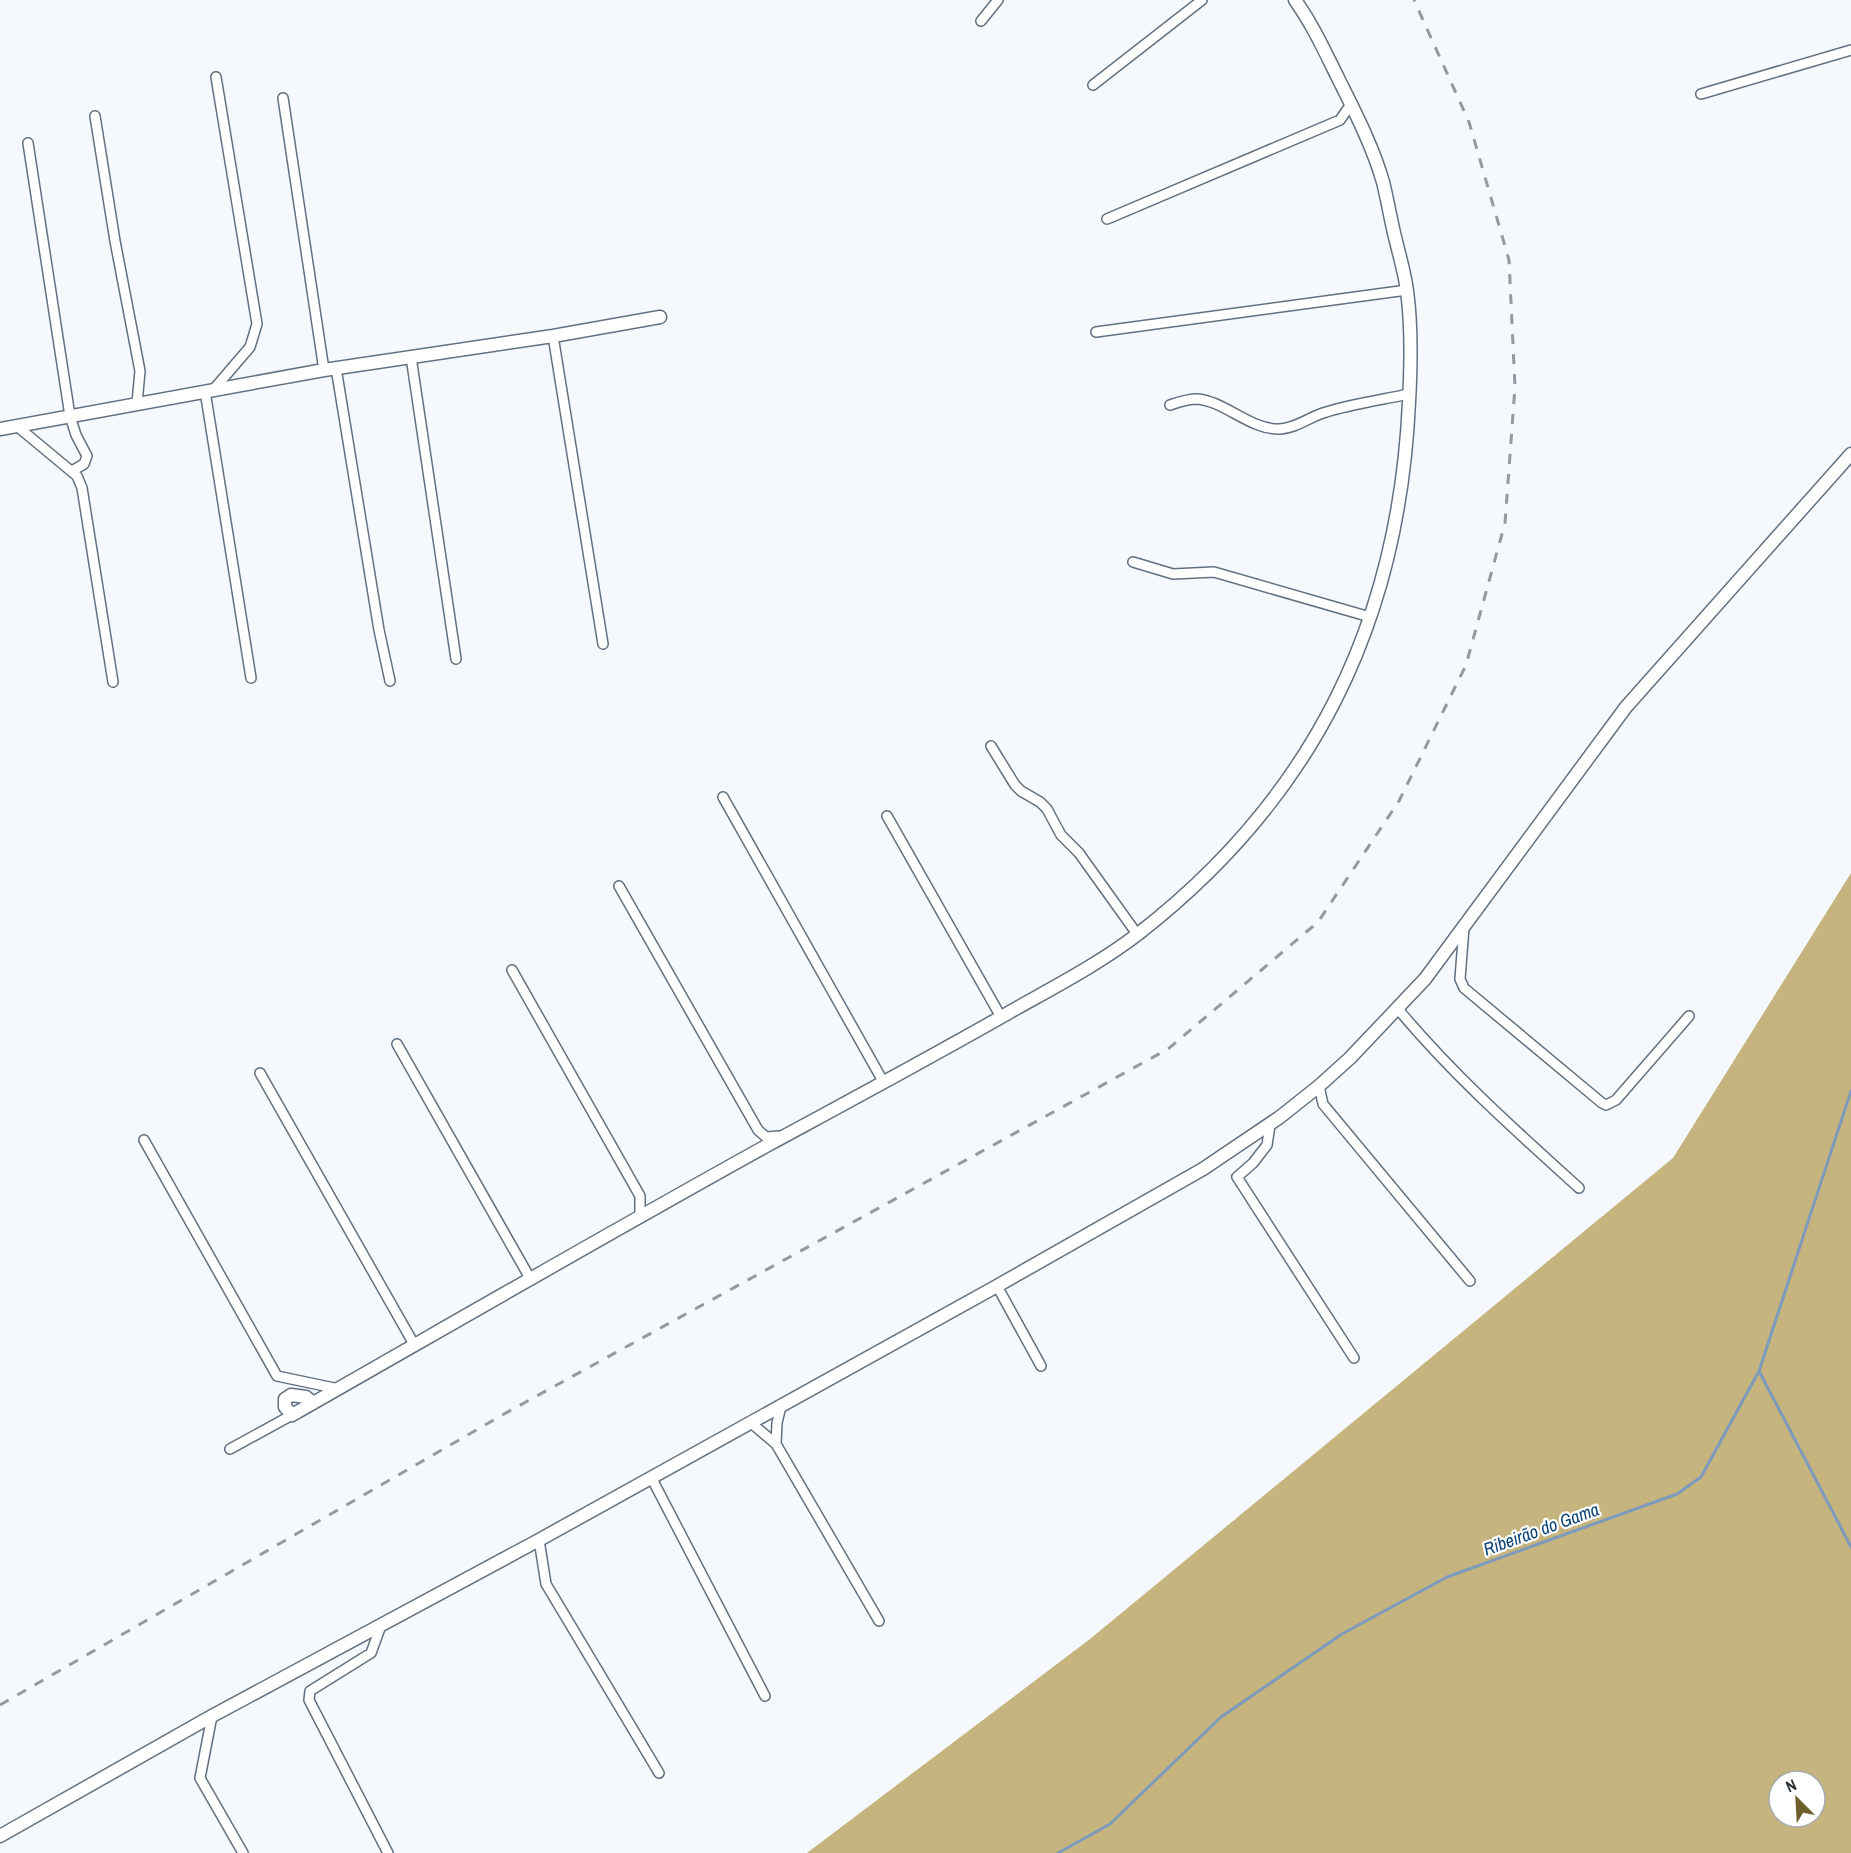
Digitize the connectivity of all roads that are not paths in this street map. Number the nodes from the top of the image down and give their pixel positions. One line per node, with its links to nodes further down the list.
1 (998, 0): 4 (street)
2 (1202, 0): 7 (street)
3 (1295, 0): 10 (street)
4 (981, 21)
5 (1851, 50): 8 (street)
6 (216, 77): 22 (street)
7 (1093, 85)
8 (1701, 94)
9 (283, 98): 21 (street)
10 (1351, 104): 12 (street); 13 (street)
11 (95, 116): 24 (street)
12 (1340, 120): 13 (street); 15 (street)
13 (1359, 124): 16 (street)
14 (28, 143): 26 (street)
15 (1107, 219)
16 (1407, 290): 18 (street); 23 (street)
17 (660, 317): 19 (street)
18 (1096, 332)
19 (554, 336): 20 (street); 33 (street)
20 (411, 357): 21 (street); 34 (street)
21 (330, 369): 22 (street); 36 (street)
22 (210, 390): 24 (street); 35 (street)
23 (1409, 394): 25 (street); 32 (street)
24 (137, 404): 26 (street)
25 (1170, 405)
26 (70, 416): 27 (street); 30 (street)
27 (18, 427): 28 (street); 30 (street)
28 (0, 429)
29 (1851, 454): 42 (street)
30 (72, 471): 37 (street)
31 (1132, 562): 32 (street)
32 (1370, 617): 43 (street)
33 (603, 644)
34 (456, 659)
35 (251, 678)
36 (390, 681)
37 (113, 682)
38 (991, 746): 43 (street)
39 (723, 797): 50 (street)
40 (886, 816): 47 (street)
41 (619, 886): 55 (street)
42 (1464, 927): 45 (street); 46 (street)
43 (1137, 934): 47 (street)
44 (512, 970): 58 (street)
45 (1398, 1008): 51 (street); 57 (street)
46 (1689, 1016)
47 (1001, 1017): 50 (street)
48 (397, 1044): 61 (street)
49 (260, 1073): 64 (street)
50 (884, 1083): 55 (street)
51 (1319, 1086): 52 (street); 53 (street)
52 (1304, 1099): 53 (street); 54 (street)
53 (1323, 1104): 62 (street)
54 (1270, 1125): 63 (street); 65 (street)
55 (793, 1132): 59 (street)
56 (144, 1140): 67 (street)
57 (1579, 1188)
58 (640, 1196): 59 (street); 60 (street)
59 (660, 1207): 60 (street)
60 (640, 1218): 61 (street)
61 (531, 1280): 64 (street)
62 (1470, 1281)
63 (998, 1286): 66 (street); 69 (street)
64 (415, 1346): 67 (street)
65 (1354, 1358)
66 (1041, 1366)
67 (339, 1389): 68 (street)
68 (313, 1402): 70 (street); 70 (street)
69 (782, 1406): 71 (street); 72 (street)
70 (292, 1415): 73 (street)
71 (750, 1422): 72 (street); 74 (street)
72 (776, 1444): 76 (street)
73 (230, 1449)
74 (651, 1477): 75 (street); 78 (street)
75 (539, 1540): 77 (street); 80 (street)
76 (879, 1621)
77 (382, 1623): 79 (street); 83 (street)
78 (765, 1696)
79 (212, 1716): 81 (street); 82 (street)
80 (659, 1773)
81 (0, 1836)
82 (243, 1853)
83 (388, 1853)

